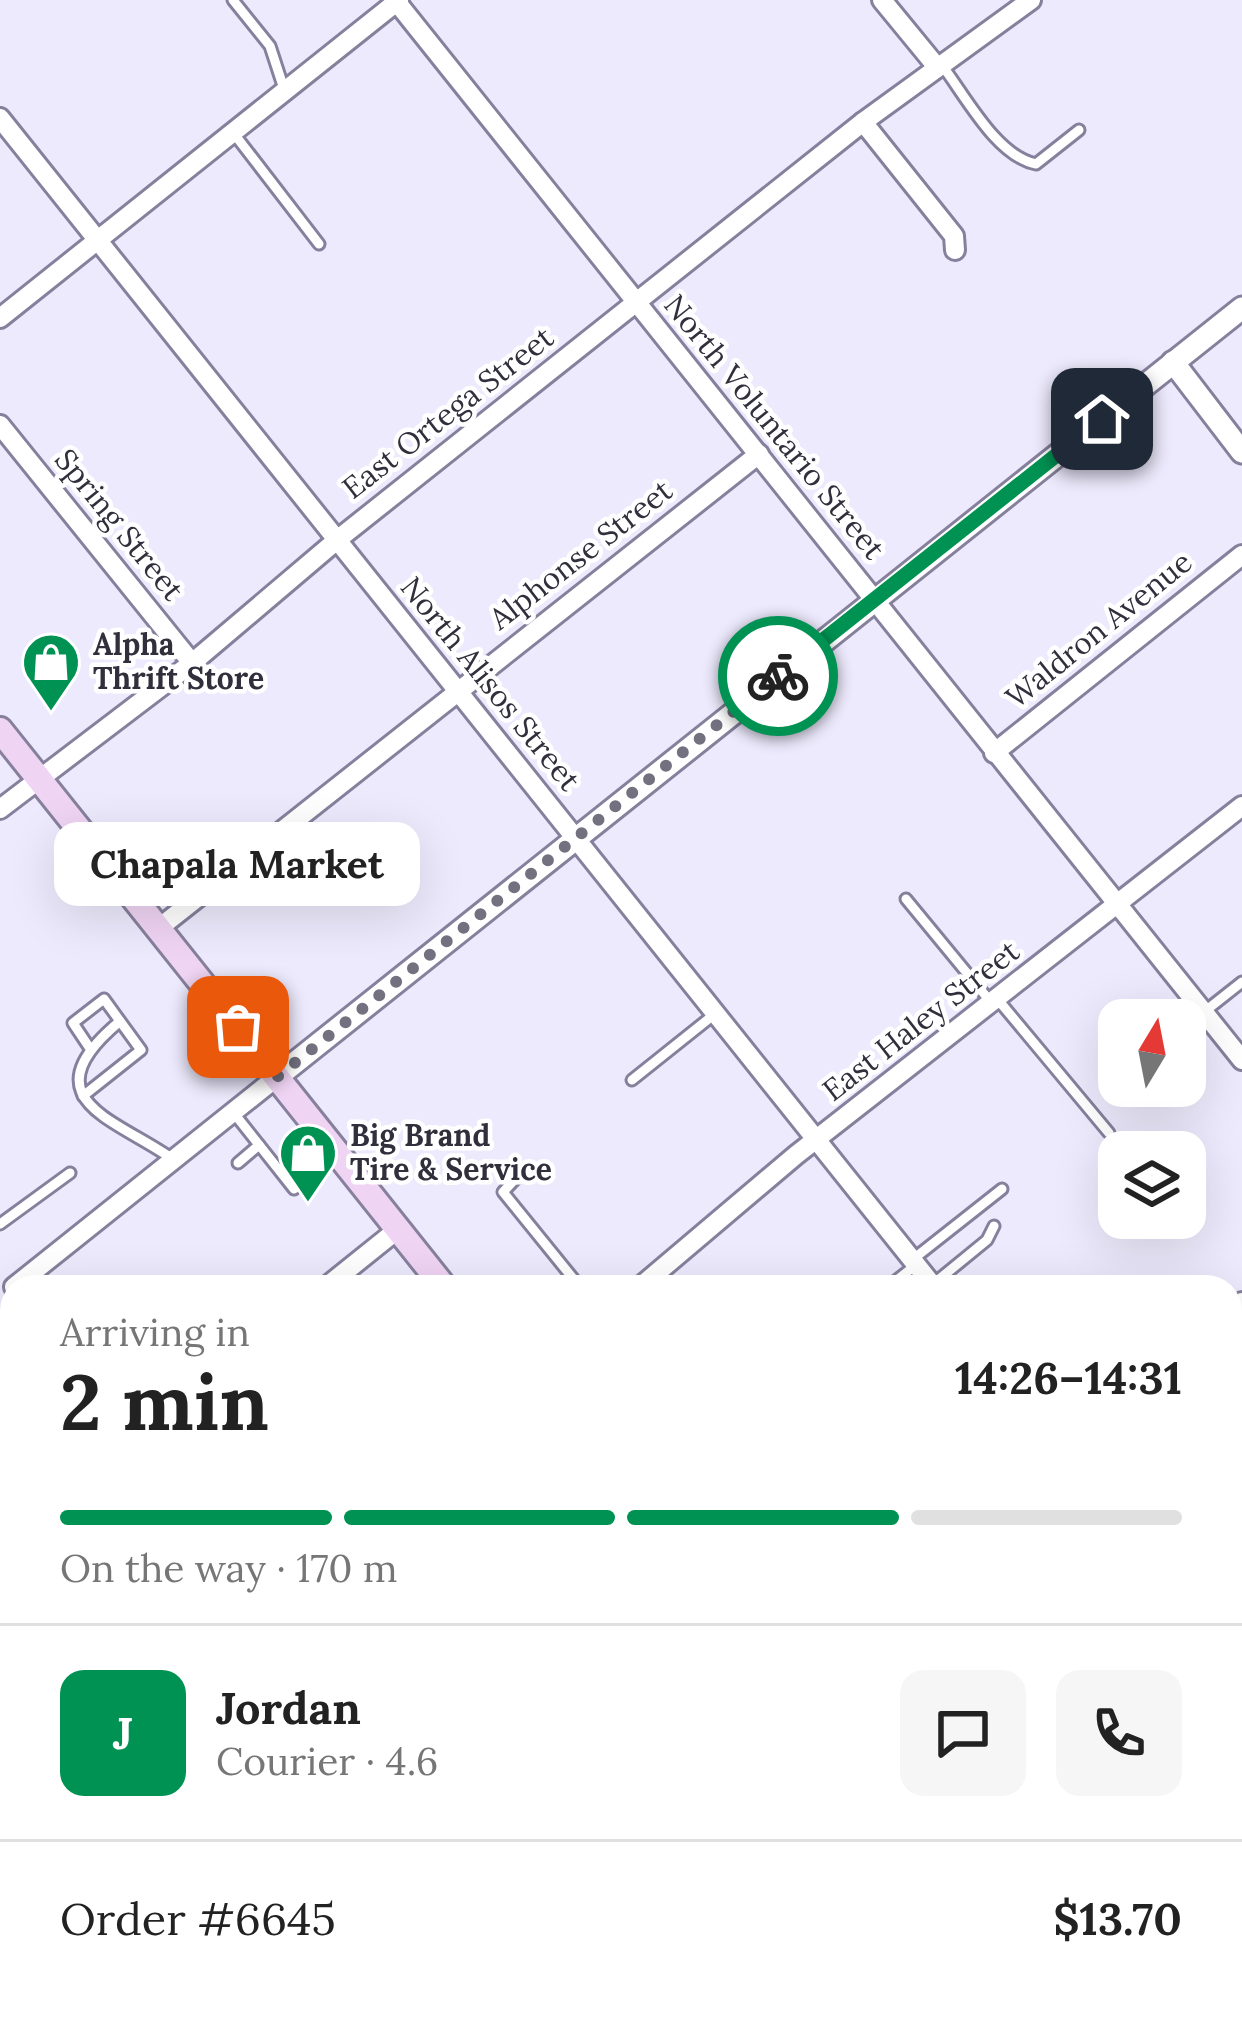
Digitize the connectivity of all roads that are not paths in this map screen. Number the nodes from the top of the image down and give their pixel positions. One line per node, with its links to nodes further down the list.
1 (233, 0): 6 (lane)
2 (883, 0): 5 (street)
3 (1031, 0): 5 (street, East Ortega Street)
4 (397, 1): 6 (street); 14 (street, North Voluntario Street)
5 (939, 66): 8 (street, East Ortega Street); 9 (lane)
6 (285, 92): 10 (street)
7 (0, 118): 11 (street, North Alisos Street)
8 (863, 122): 13 (street); 14 (street, East Ortega Street)
9 (1079, 130)
10 (236, 135): 11 (street); 12 (lane)
11 (96, 240): 16 (street); 21 (street, North Alisos Street)
12 (319, 244)
13 (955, 250)
14 (634, 303): 20 (street, North Voluntario Street); 21 (street, East Ortega Street)
15 (1242, 308): 17 (street)
16 (0, 318)
17 (1173, 362): 19 (street); 23 (street)
18 (0, 425): 24 (street, Spring Street)
19 (1242, 452)
20 (758, 454): 23 (street, North Voluntario Street); 25 (street, Alphonse Street)
21 (337, 541): 24 (street, East Ortega Street); 25 (street, North Alisos Street)
22 (1242, 555): 27 (street, Waldron Avenue)
23 (875, 599): 27 (street, North Voluntario Street); 31 (street)
24 (192, 663): 28 (street, East Ortega Street)
25 (458, 691): 31 (street, North Alisos Street); 34 (street, Alphonse Street)
26 (0, 730): 28 (main road)
27 (994, 753): 33 (street, North Voluntario Street)
28 (38, 779): 30 (street, East Ortega Street); 34 (main road)
29 (1242, 806): 33 (street, East Haley Street)
30 (0, 809)
31 (576, 838): 39 (street, North Alisos Street); 44 (street)
32 (906, 899): 37 (lane)
33 (1114, 903): 36 (street, North Voluntario Street); 37 (street, East Haley Street)
34 (159, 928): 44 (main road)
35 (1242, 982): 38 (lane)
36 (1193, 999)
37 (996, 1003): 48 (lane); 49 (street, East Haley Street)
38 (1206, 1010)
39 (716, 1013): 45 (lane); 49 (street, North Alisos Street)
40 (1206, 1015): 43 (street, North Voluntario Street)
41 (119, 1022): 42 (lane); 42 (lane); 46 (lane)
42 (89, 1047): 46 (lane)
43 (1242, 1060)
44 (277, 1077): 47 (street); 51 (main road)
45 (632, 1080)
46 (83, 1096): 52 (lane)
47 (233, 1112): 50 (lane); 52 (street)
48 (1106, 1131)
49 (815, 1142): 60 (street, North Alisos Street); 65 (street, East Haley Street)
50 (259, 1145): 51 (lane); 53 (lane)
51 (338, 1153): 59 (main road)
52 (174, 1160): 61 (street)
53 (238, 1163)
54 (70, 1173): 57 (lane)
55 (521, 1173): 64 (lane)
56 (1002, 1189): 60 (lane)
57 (0, 1224)
58 (994, 1226): 68 (lane)
59 (397, 1230): 62 (street); 63 (main road)
60 (914, 1262): 66 (lane); 67 (street, North Alisos Street)
61 (29, 1275)
62 (341, 1275)
63 (434, 1275)
64 (570, 1275)
65 (654, 1275)
66 (900, 1275)
67 (924, 1275)
68 (946, 1275)

